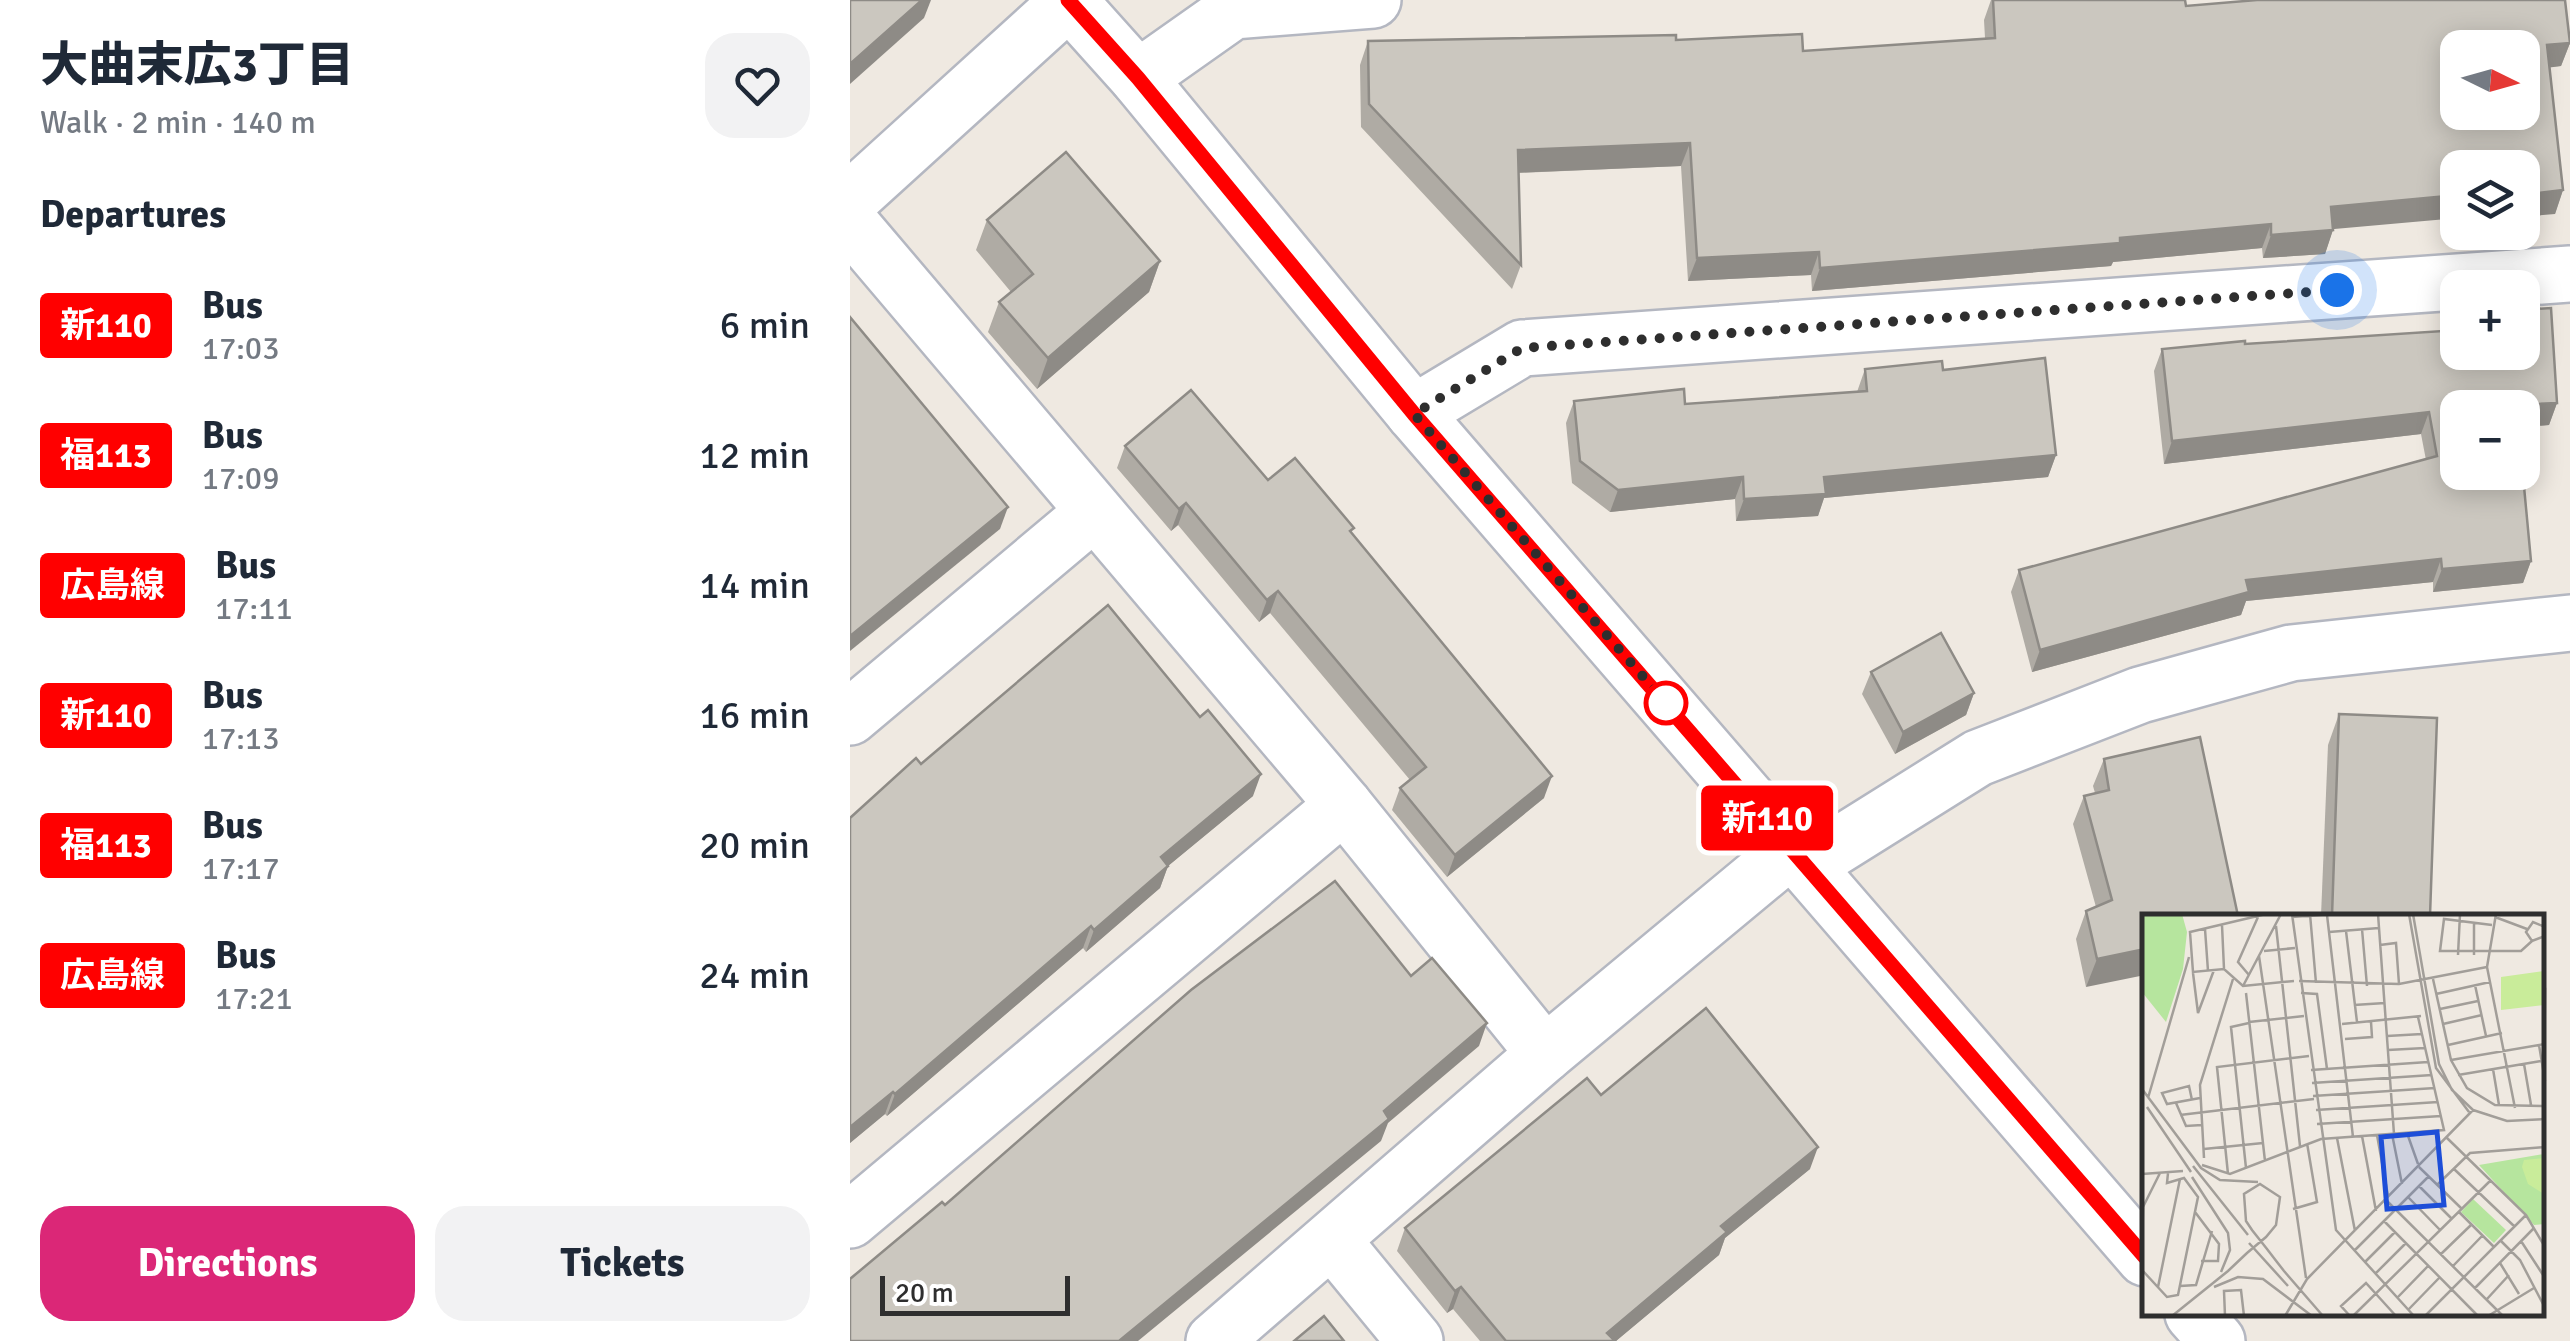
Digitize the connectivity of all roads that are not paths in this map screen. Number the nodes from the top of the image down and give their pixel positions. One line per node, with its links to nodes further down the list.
1 (1068, 0): 3 (street); 4 (street)
2 (1373, 0): 3 (street)
3 (1138, 78): 7 (street)
4 (850, 200)
5 (850, 223): 8 (street)
6 (2570, 274): 7 (street)
7 (1414, 414): 12 (street)
8 (1094, 512): 10 (street); 11 (street)
9 (2570, 623): 12 (street)
10 (850, 717)
11 (1344, 805): 13 (street); 14 (street)
12 (1800, 856): 13 (street); 16 (street)
13 (1545, 1054): 15 (street)
14 (850, 1220)
15 (1332, 1240): 18 (street); 19 (street)
16 (2142, 1255)
17 (2195, 1316): 20 (street)
18 (1214, 1341)
19 (1416, 1341)
20 (2217, 1341)

